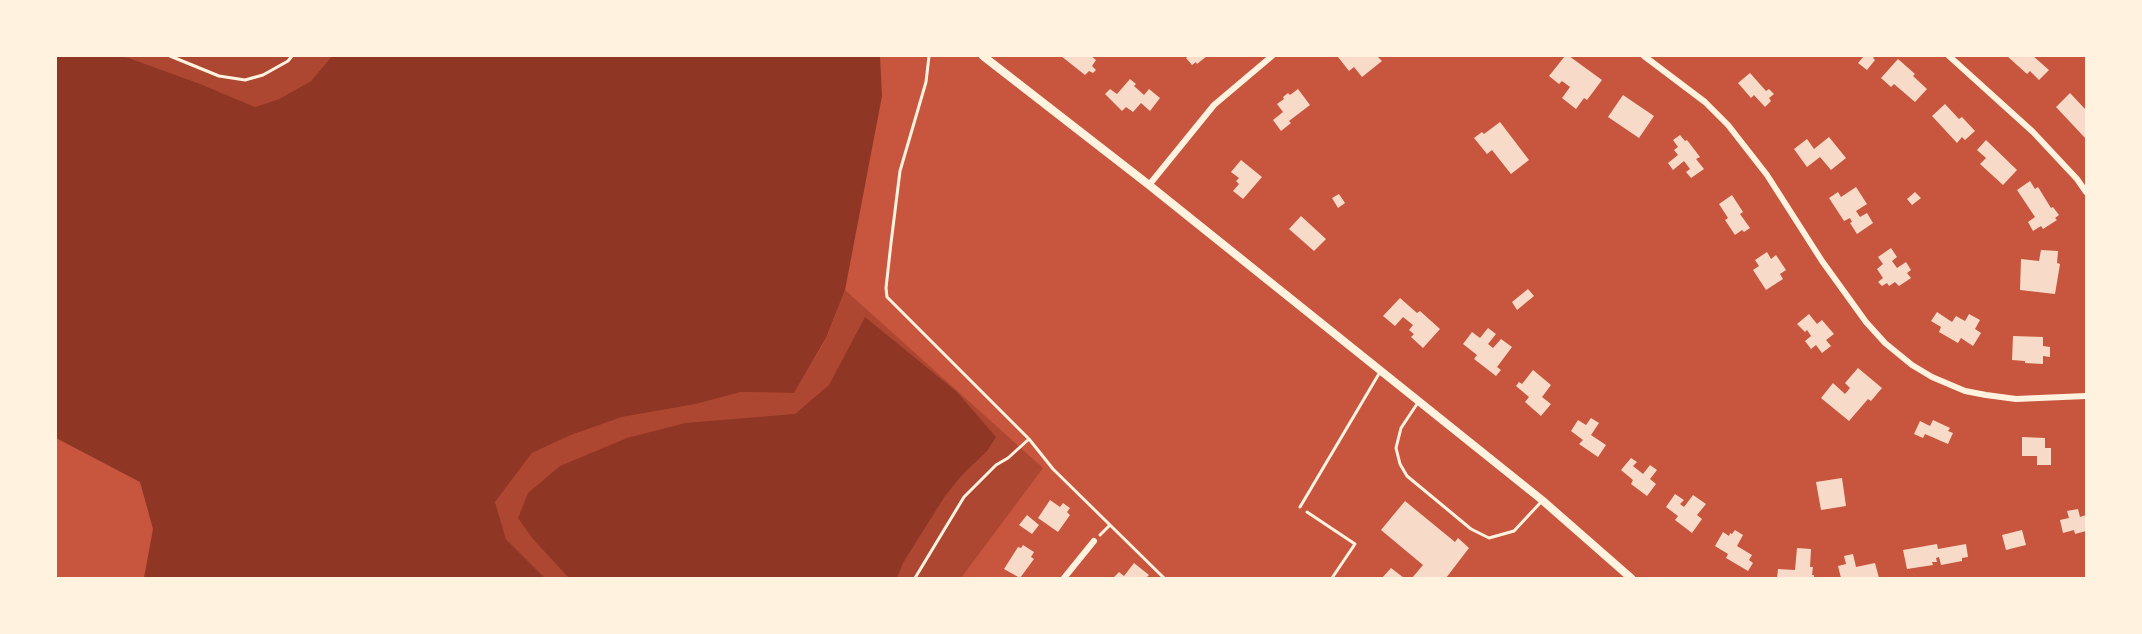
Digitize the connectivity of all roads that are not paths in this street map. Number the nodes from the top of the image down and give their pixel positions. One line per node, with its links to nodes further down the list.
1 (984, 56): 5 (street)
2 (1272, 56): 5 (street)
3 (1644, 56): 8 (street)
4 (1952, 56): 6 (street)
5 (1149, 185): 7 (street)
6 (2086, 192)
7 (1381, 370): 9 (street); 11 (lane)
8 (2086, 396)
9 (1419, 402): 10 (street); 10 (lane)
10 (1542, 500): 14 (street)
11 (1300, 507)
12 (1094, 541): 13 (street)
13 (1064, 579)
14 (1631, 579)

